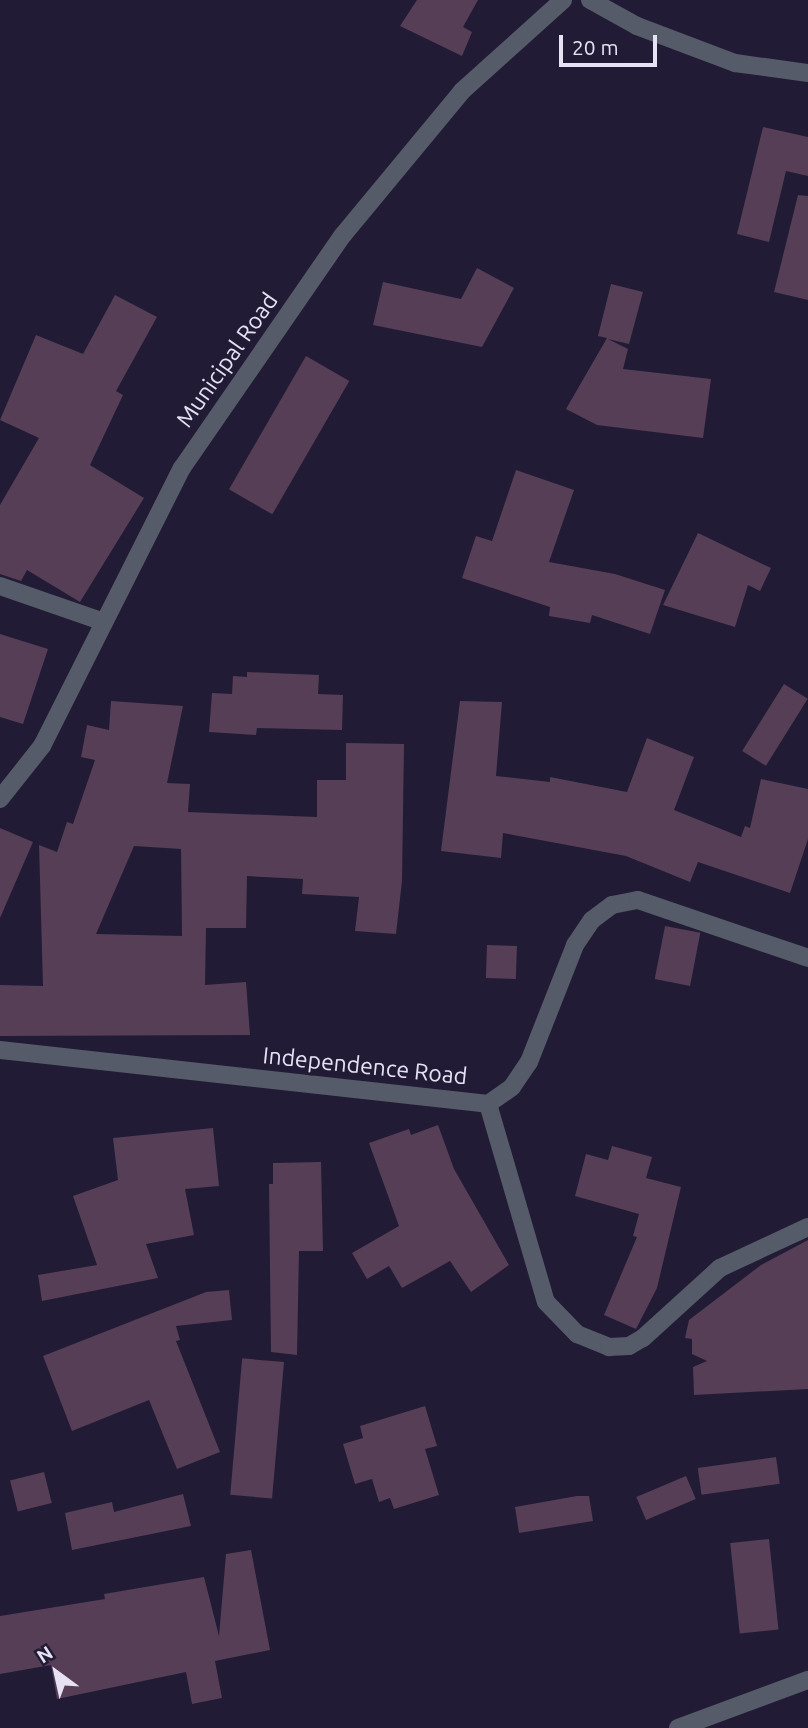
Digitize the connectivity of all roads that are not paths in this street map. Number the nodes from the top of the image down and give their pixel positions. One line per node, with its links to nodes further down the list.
1 (563, 0): 5 (street, Municipal Road)
2 (590, 0): 3 (street)
3 (808, 73)
4 (0, 586): 5 (street)
5 (104, 622): 6 (street, Municipal Road)
6 (0, 799)
7 (808, 958): 9 (street, Independence Road)
8 (0, 1050): 9 (street, Independence Road)
9 (488, 1104): 10 (street)
10 (808, 1227)
11 (808, 1680): 12 (street)
12 (678, 1728)

